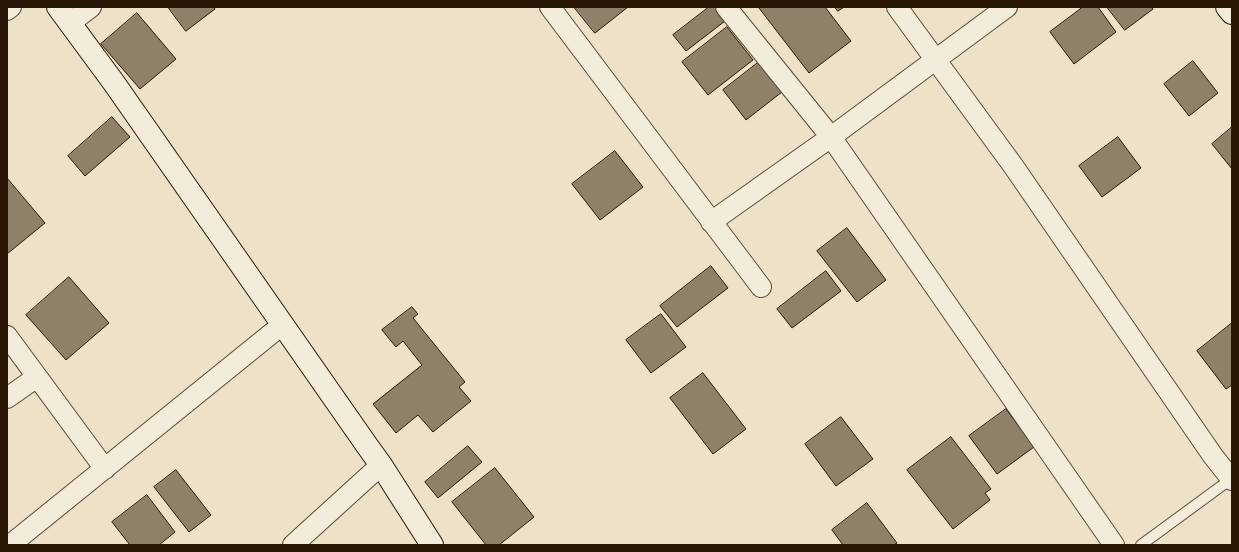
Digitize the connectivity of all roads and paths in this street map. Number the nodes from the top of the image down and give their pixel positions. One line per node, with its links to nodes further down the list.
1 (11, 7): 8 (street)
2 (91, 7): 10 (street)
3 (550, 7): 13 (street)
4 (726, 7): 12 (street)
5 (897, 7): 11 (street)
6 (1007, 7): 11 (street)
7 (1227, 7): 9 (street)
8 (7, 10)
9 (1232, 13)
10 (64, 15): 15 (street)
11 (935, 60): 12 (street); 21 (street)
12 (831, 137): 13 (street); 25 (street)
13 (711, 222): 14 (street)
14 (761, 287)
15 (282, 325): 19 (street); 20 (street)
16 (7, 336): 17 (street)
17 (37, 377): 18 (street); 20 (street)
18 (7, 398)
19 (381, 465): 23 (street); 24 (street)
20 (104, 469): 22 (street)
21 (1231, 480): 26 (lane)
22 (10, 545)
23 (293, 545)
24 (432, 545)
25 (1114, 545)
26 (1141, 545)

